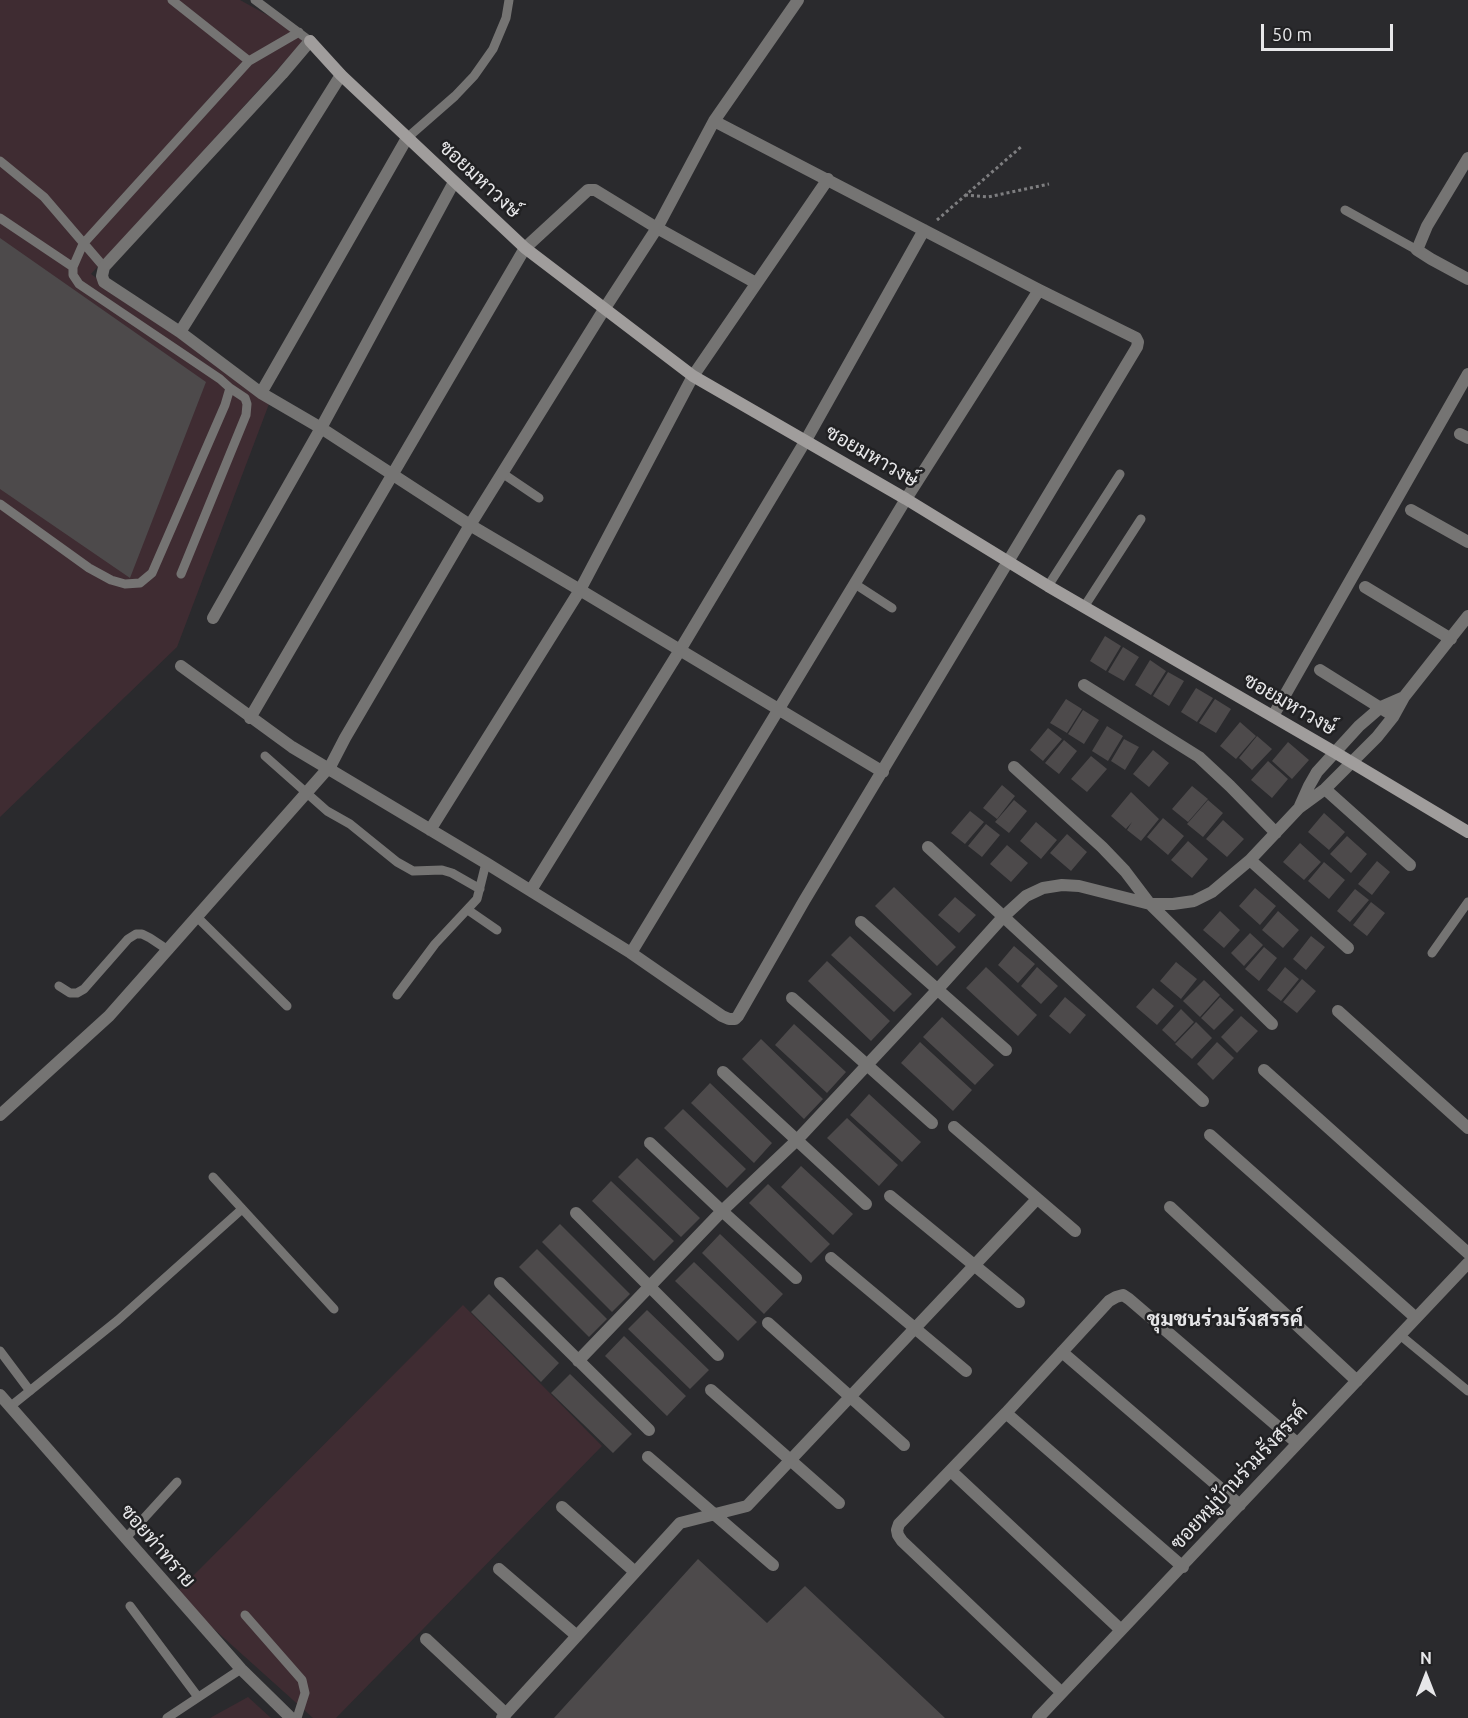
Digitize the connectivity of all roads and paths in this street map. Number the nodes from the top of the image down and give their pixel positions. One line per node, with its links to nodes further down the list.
1 (172, 0): 7 (lane)
2 (255, 0): 5 (lane)
3 (509, 0): 10 (lane)
4 (798, 0): 9 (street)
5 (299, 32): 6 (lane); 7 (lane)
6 (310, 40): 8 (street, ซอยมหาวงษ์); 26 (street)
7 (249, 61): 22 (lane)
8 (340, 75): 10 (street, ซอยมหาวงษ์); 31 (street)
9 (714, 121): 14 (street); 20 (street)
10 (407, 138): 15 (street, ซอยมหาวงษ์); 35 (street)
11 (1022, 146): 17 (path)
12 (1468, 158): 24 (street)
13 (0, 161): 22 (lane)
14 (828, 179): 21 (street); 28 (street)
15 (454, 182): 23 (street, ซอยมหาวงษ์); 36 (street)
16 (1049, 184): 17 (path)
17 (965, 195): 21 (path)
18 (1345, 210): 24 (lane)
19 (0, 218): 25 (lane)
20 (657, 228): 23 (street); 28 (street); 30 (street)
21 (924, 230): 29 (street); 37 (street)
22 (82, 244): 25 (lane); 26 (lane)
23 (525, 248): 30 (street, ซอยมหาวงษ์); 38 (street)
24 (1417, 249): 27 (street)
25 (73, 267): 34 (lane)
26 (104, 267): 31 (street)
27 (1468, 279)
28 (756, 283): 33 (street)
29 (1039, 290): 42 (street); 48 (street)
30 (604, 308): 33 (street, ซอยมหาวงษ์); 39 (street)
31 (180, 332): 35 (street)
32 (1468, 374): 67 (street)
33 (693, 376): 37 (street, ซอยมหาวงษ์); 53 (street)
34 (230, 388): 43 (lane); 49 (lane)
35 (261, 393): 36 (street)
36 (321, 428): 38 (street); 57 (street)
37 (806, 440): 42 (street, ซอยมหาวงษ์); 59 (street)
38 (392, 473): 46 (street); 66 (street)
39 (501, 473): 41 (lane); 46 (street)
40 (1120, 474): 51 (lane)
41 (539, 498)
42 (906, 499): 48 (street, ซอยมหาวงษ์); 50 (street)
43 (0, 504)
44 (1411, 510): 47 (street)
45 (1141, 519): 54 (lane)
46 (470, 525): 53 (street); 72 (street)
47 (1468, 542)
48 (1008, 562): 51 (street, ซอยมหาวงษ์); 74 (street)
49 (181, 574)
50 (855, 584): 55 (lane); 65 (street)
51 (1048, 586): 54 (street, ซอยมหาวงษ์)
52 (1365, 587): 58 (street)
53 (580, 590): 59 (street); 78 (street)
54 (1084, 607): 67 (street, ซอยมหาวงษ์)
55 (892, 608)
56 (1468, 616): 58 (street)
57 (213, 618)
58 (1451, 639): 63 (street)
59 (680, 650): 65 (street); 86 (street)
60 (181, 666): 66 (street)
61 (1320, 670): 64 (street)
62 (1084, 685): 80 (street)
63 (1404, 697): 64 (street); 68 (street)
64 (1381, 707): 68 (street); 69 (street)
65 (780, 710): 74 (street); 96 (street)
66 (252, 715): 72 (street)
67 (1273, 716): 69 (street, ซอยมหาวงษ์)
68 (1392, 717): 71 (street)
69 (1336, 753): 71 (street, ซอยมหาวงษ์); 77 (street)
70 (265, 756): 76 (lane)
71 (1351, 763): 75 (street); 79 (street, ซอยมหาวงษ์)
72 (330, 767): 76 (street); 78 (street)
73 (1014, 767): 88 (street)
74 (882, 772): 96 (street)
75 (1325, 789): 77 (street); 84 (street)
76 (307, 794): 85 (lane); 90 (street)
77 (1299, 807): 80 (street)
78 (430, 830): 83 (street)
79 (1468, 832)
80 (1276, 833): 82 (street)
81 (928, 848): 91 (street)
82 (1250, 860): 88 (street); 94 (street)
83 (486, 863): 85 (lane); 86 (street)
84 (1410, 865)
85 (480, 889): 89 (lane)
86 (531, 890): 96 (street)
87 (1468, 902): 97 (lane)
88 (1150, 904): 91 (street); 104 (street)
89 (468, 910): 93 (lane); 100 (lane)
90 (197, 917): 95 (street); 102 (lane)
91 (1003, 917): 99 (street); 109 (street)
92 (861, 922): 99 (street)
93 (497, 930)
94 (1348, 948)
95 (168, 950): 98 (lane); 110 (street)
96 (631, 953)
97 (1432, 953)
98 (59, 986)
99 (938, 989): 105 (street); 106 (street)
100 (397, 995)
101 (792, 998): 106 (street)
102 (287, 1006)
103 (1338, 1011): 113 (street)
104 (1272, 1024)
105 (1005, 1050)
106 (867, 1065): 111 (street); 115 (street)
107 (1264, 1070): 126 (street)
108 (723, 1072): 115 (street)
109 (1203, 1101)
110 (0, 1115)
111 (932, 1123)
112 (954, 1127): 119 (street)
113 (1468, 1128)
114 (1210, 1135): 135 (street)
115 (797, 1140): 120 (street); 123 (street)
116 (650, 1143): 123 (street)
117 (213, 1177): 122 (lane)
118 (890, 1196): 129 (street)
119 (1038, 1199): 125 (street); 129 (street)
120 (866, 1204)
121 (1170, 1207): 144 (street)
122 (241, 1210): 134 (lane); 146 (lane)
123 (722, 1211): 130 (street); 132 (street)
124 (576, 1213): 132 (street)
125 (1076, 1231)
126 (1468, 1253)
127 (831, 1258): 137 (street)
128 (1468, 1263): 135 (street, ซอยหมู่บ้านร่วมรังสรรค์)
129 (974, 1266): 133 (street); 137 (street)
130 (796, 1278)
131 (500, 1283): 142 (street)
132 (649, 1287): 141 (street); 142 (street)
133 (1019, 1302)
134 (334, 1309)
135 (1416, 1318): 138 (street, ซอยหมู่บ้านร่วมรังสรรค์)
136 (768, 1323): 149 (street)
137 (915, 1329): 143 (street); 149 (street)
138 (1400, 1335): 144 (street, ซอยหมู่บ้านร่วมรังสรรค์); 147 (lane)
139 (0, 1351): 146 (lane)
140 (1062, 1352): 151 (street); 153 (street); 160 (street)
141 (718, 1355)
142 (578, 1361): 152 (street)
143 (966, 1371)
144 (1357, 1381): 153 (street, ซอยหมู่บ้านร่วมรังสรรค์)
145 (711, 1390): 156 (street)
146 (30, 1391): 150 (lane)
147 (1468, 1391)
148 (0, 1395): 150 (street, ซอยท่าทราย)
149 (850, 1397): 154 (street); 156 (street)
150 (11, 1406): 163 (street, ซอยท่าทราย)
151 (1005, 1413): 157 (street); 165 (street)
152 (649, 1430)
153 (1297, 1443): 160 (street, ซอยหมู่บ้านร่วมรังสรรค์)
154 (904, 1445)
155 (648, 1457): 162 (street)
156 (791, 1460): 159 (street); 162 (street)
157 (951, 1471): 170 (street); 174 (street)
158 (177, 1482): 163 (lane)
159 (839, 1503)
160 (1240, 1505): 165 (street, ซอยหมู่บ้านร่วมรังสรรค์)
161 (562, 1507): 167 (street)
162 (715, 1514): 164 (street); 167 (street)
163 (125, 1539): 173 (street, ซอยท่าทราย)
164 (773, 1564)
165 (1183, 1567): 170 (street, ซอยหมู่บ้านร่วมรังสรรค์)
166 (499, 1569): 171 (street)
167 (635, 1572): 171 (street)
168 (130, 1606): 175 (lane)
169 (245, 1615): 179 (lane)
170 (1121, 1630): 174 (street, ซอยหมู่บ้านร่วมรังสรรค์)
171 (577, 1636): 176 (street)
172 (426, 1639): 176 (street)
173 (241, 1669): 175 (lane); 178 (street, ซอยท่าทราย)
174 (1061, 1692): 180 (street, ซอยหมู่บ้านร่วมรังสรรค์)
175 (198, 1697): 177 (lane)
176 (504, 1716)
177 (167, 1718)
178 (291, 1718)
179 (297, 1718)
180 (1038, 1718)

